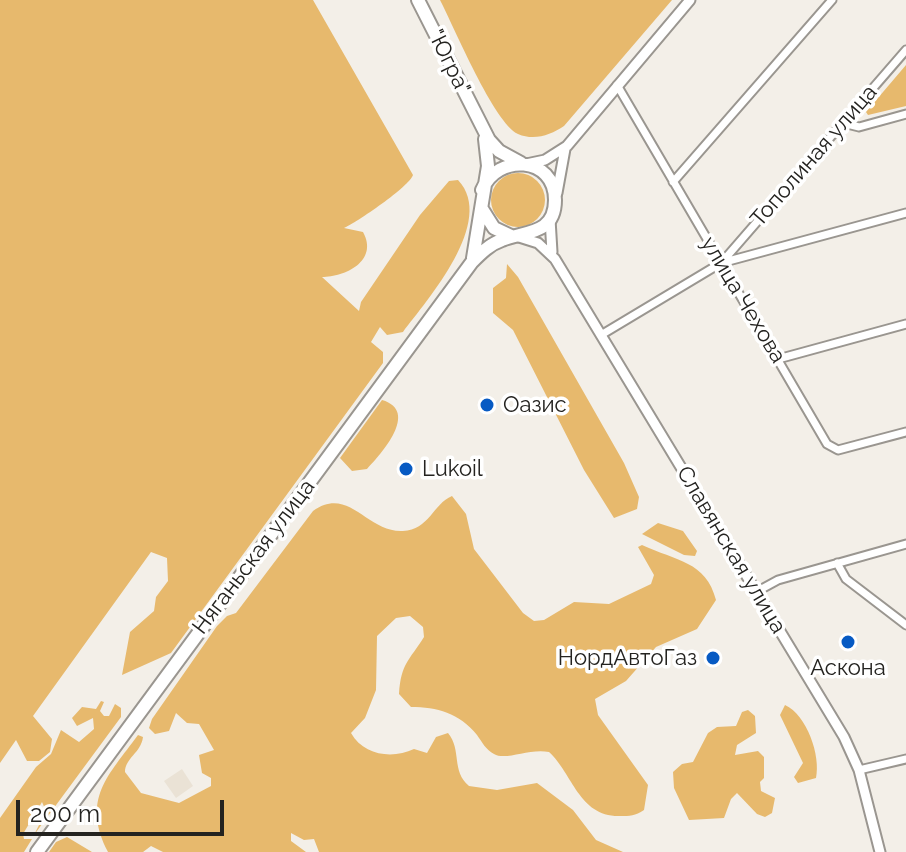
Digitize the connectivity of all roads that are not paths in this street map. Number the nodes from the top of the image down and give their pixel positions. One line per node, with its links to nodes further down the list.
1 (418, 0): 8 (highway, "Югра")
2 (690, 0): 5 (street)
3 (832, 0): 11 (street)
4 (906, 50): 7 (street, Тополиная улица)
5 (617, 85): 9 (street); 11 (street, улица Чехова)
6 (906, 114): 7 (street)
7 (843, 123): 19 (street, Тополиная улица)
8 (480, 124): 10 (highway); 12 (highway)
9 (567, 146): 10 (street); 14 (street)
10 (523, 164): 12 (highway); 14 (highway)
11 (673, 182): 19 (street, улица Чехова)
12 (482, 190): 13 (highway)
13 (482, 206): 16 (highway); 18 (highway)
14 (553, 212): 16 (highway); 17 (street)
15 (906, 213): 19 (street)
16 (518, 237): 17 (street); 18 (highway)
17 (555, 259): 21 (street, Славянская улица)
18 (472, 262): 30 (highway, Няганьская улица)
19 (721, 263): 21 (street); 22 (street, улица Чехова)
20 (906, 324): 22 (street)
21 (601, 335): 26 (street, Славянская улица)
22 (778, 359): 23 (street, улица Чехова)
23 (906, 432)
24 (906, 544): 25 (street)
25 (837, 563): 26 (street); 27 (street)
26 (756, 592): 29 (street, Славянская улица)
27 (906, 625)
28 (906, 759): 29 (street)
29 (859, 770): 31 (street, Славянская улица)
30 (37, 852)
31 (880, 852)

